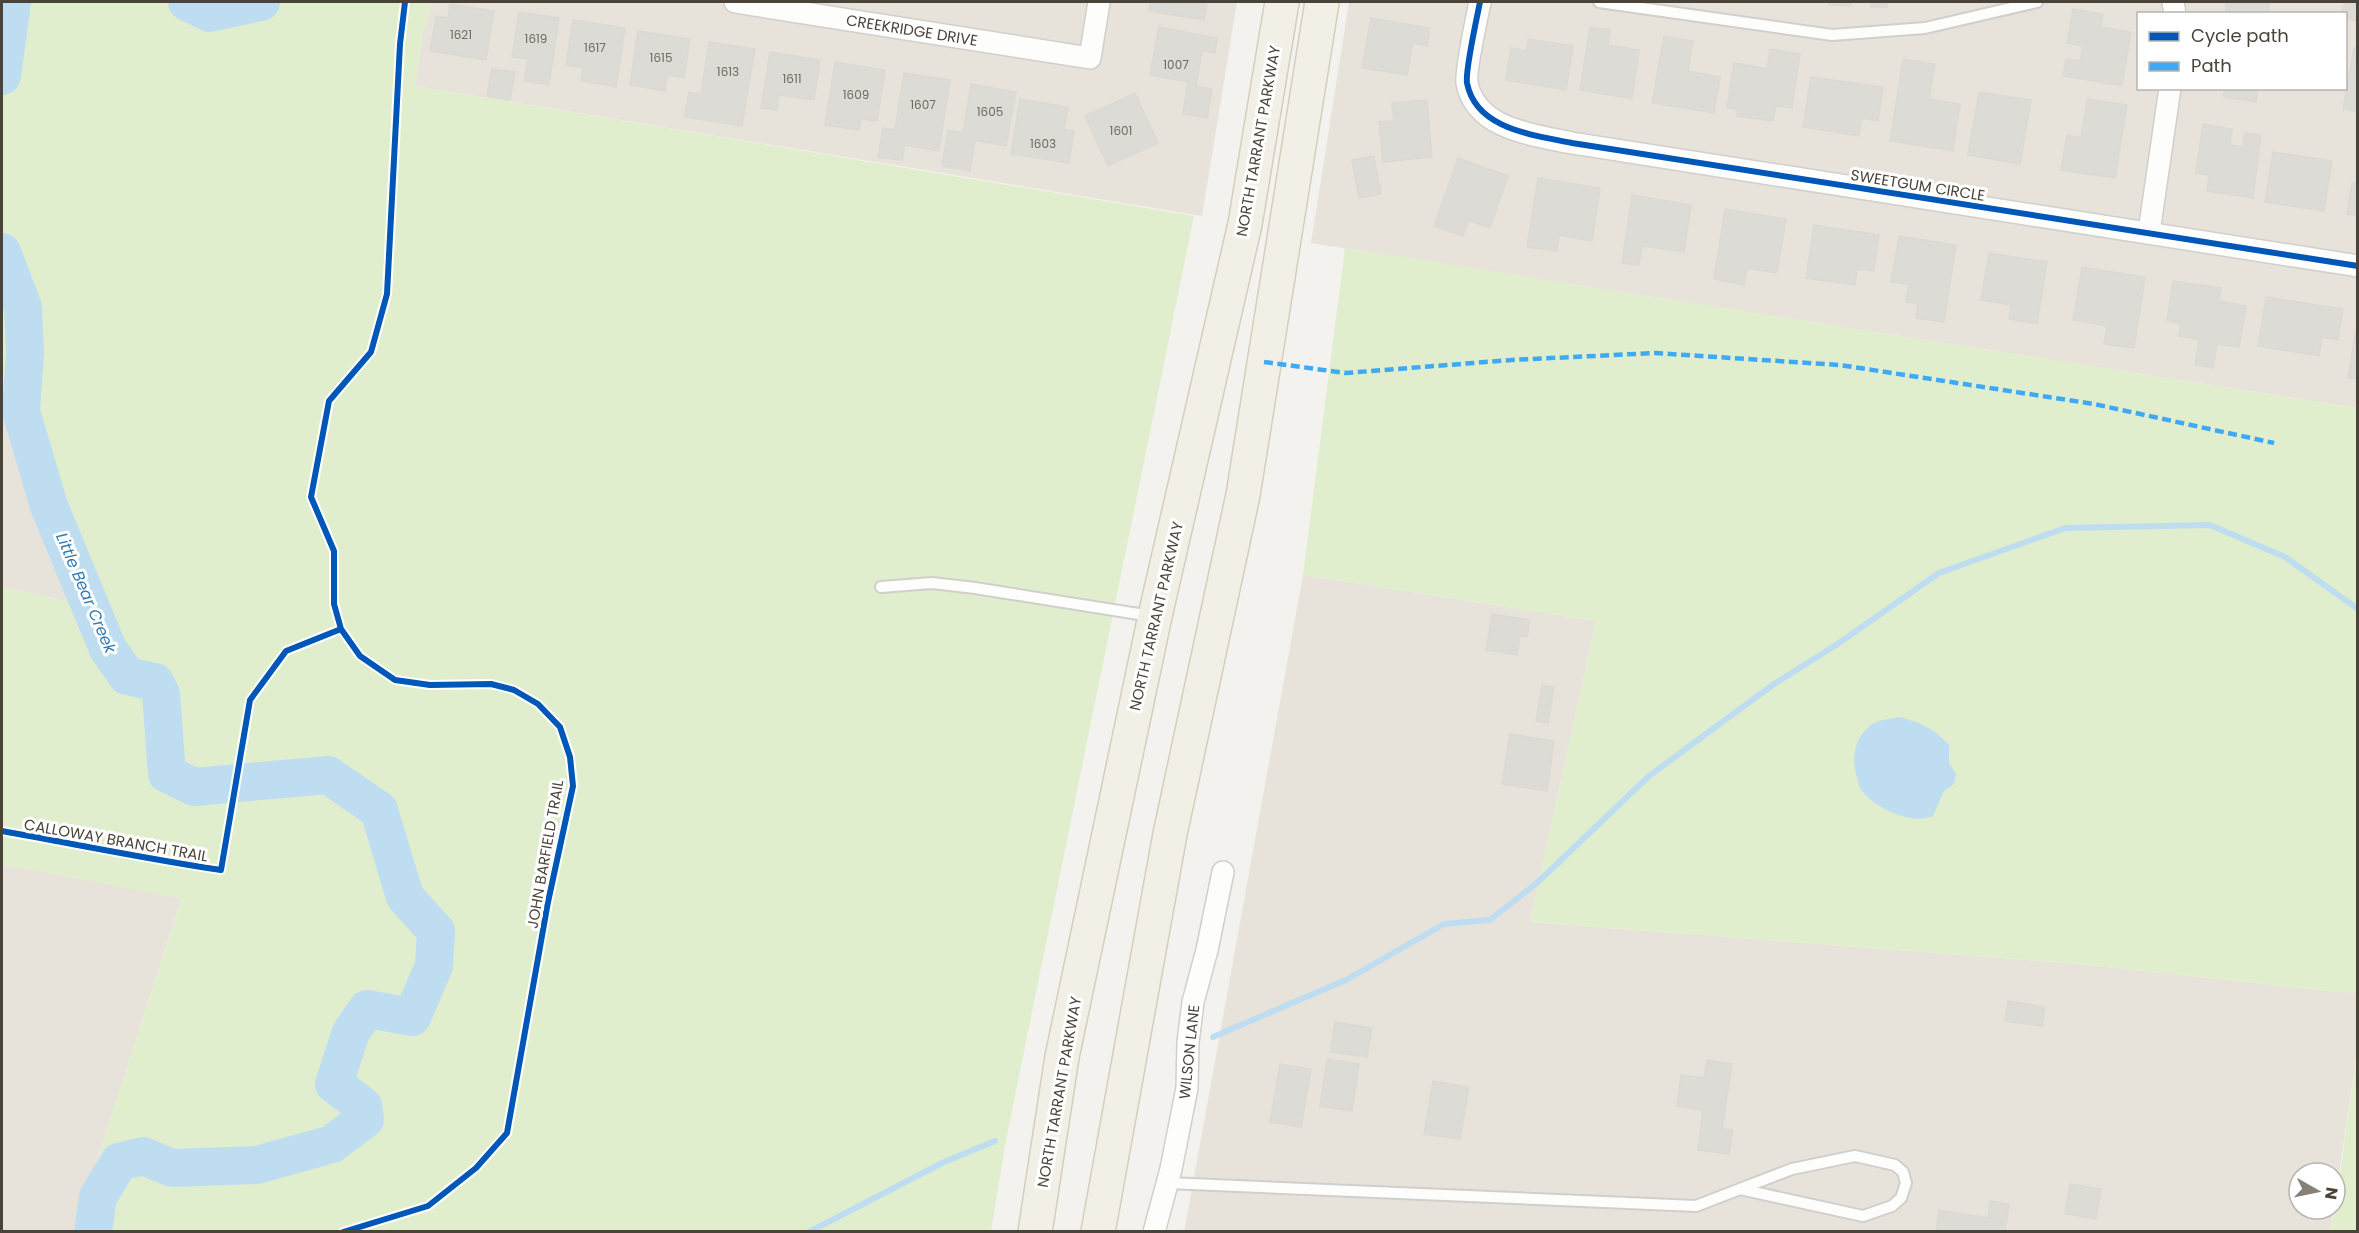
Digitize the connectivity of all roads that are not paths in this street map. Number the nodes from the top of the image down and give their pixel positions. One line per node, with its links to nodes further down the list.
1 (735, 2): 2 (street, CREEKRIDGE DRIVE)
2 (1099, 2)
3 (1282, 2): 12 (main road, NORTH TARRANT PARKWAY)
4 (1322, 2): 17 (main road)
5 (1480, 2): 9 (street, SWEETGUM CIRCLE)
6 (1599, 2): 7 (lane)
7 (2037, 2)
8 (2170, 90): 9 (street)
9 (2149, 232): 10 (street, SWEETGUM CIRCLE)
10 (2358, 266)
11 (881, 587): 12 (lane)
12 (1155, 616): 16 (main road, NORTH TARRANT PARKWAY)
13 (1223, 872): 14 (street, WILSON LANE)
14 (1168, 1184): 15 (lane); 18 (street, WILSON LANE)
15 (1740, 1189): 15 (lane)
16 (1035, 1232)
17 (1098, 1232)
18 (1154, 1232)

